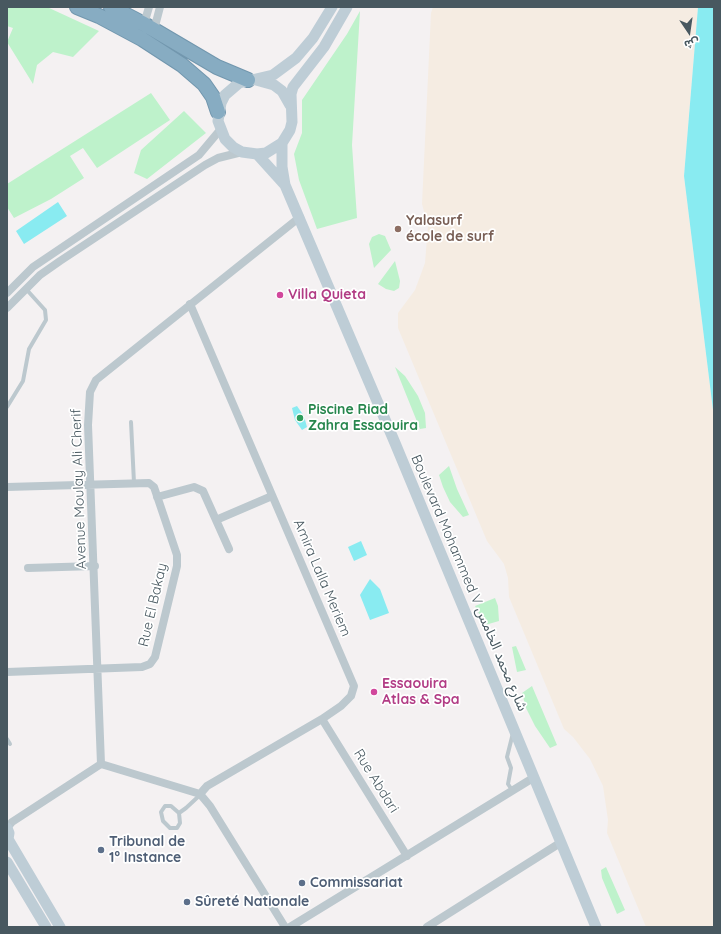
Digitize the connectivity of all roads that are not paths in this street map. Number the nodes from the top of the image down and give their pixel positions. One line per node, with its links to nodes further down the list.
1 (77, 7): 10 (highway)
2 (111, 7): 7 (highway)
3 (149, 7): 7 (street)
4 (160, 7): 7 (street)
5 (332, 7): 8 (street)
6 (347, 7): 9 (street)
7 (149, 27): 8 (highway)
8 (252, 80): 9 (street); 10 (street)
9 (291, 107): 12 (street)
10 (218, 112): 11 (street)
11 (220, 130): 13 (street); 18 (street)
12 (282, 143): 14 (street); 15 (street)
13 (242, 152): 14 (street); 17 (street)
14 (256, 154): 15 (street)
15 (285, 185): 16 (street, Boulevard Mohammed V شارع محمد الخامس)
16 (300, 217): 19 (street, Avenue Moulay Ali Cherif); 35 (street, Boulevard Mohammed V شارع محمد الخامس)
17 (26, 289): 20 (street); 21 (lane)
18 (7, 293)
19 (190, 304): 24 (street, Avenue Moulay Ali Cherif); 26 (street, Amira Lalla Meriem)
20 (7, 308)
21 (7, 407)
22 (131, 422): 23 (lane)
23 (134, 483): 24 (street, Rue El Bakay); 27 (street, Rue El Bakay)
24 (90, 485): 25 (street, Rue El Bakay); 30 (street, Avenue Moulay Ali Cherif)
25 (7, 487)
26 (272, 496): 28 (street); 34 (street, Amira Lalla Meriem)
27 (157, 497): 28 (street); 32 (street, Rue El Bakay)
28 (216, 520): 29 (street)
29 (229, 549)
30 (94, 566): 31 (street); 32 (street, Avenue Moulay Ali Cherif)
31 (28, 568)
32 (98, 667): 33 (street, Rue El Bakay); 38 (street, Avenue Moulay Ali Cherif)
33 (7, 672)
34 (322, 719): 41 (street, Amira Lalla Meriem); 45 (street, Rue Abdari)
35 (514, 731): 39 (street, Boulevard Mohammed V شارع محمد الخامس); 40 (lane)
36 (7, 739): 37 (lane)
37 (10, 744)
38 (101, 764): 41 (street); 43 (street)
39 (533, 778): 40 (street); 44 (street, Boulevard Mohammed V شارع محمد الخامس)
40 (512, 790): 45 (street)
41 (200, 794): 42 (lane); 49 (street)
42 (179, 812): 42 (lane)
43 (7, 834): 48 (street)
44 (560, 843): 51 (street); 52 (street, Boulevard Mohammed V شارع محمد الخامس)
45 (407, 856): 50 (street)
46 (7, 862): 47 (street)
47 (46, 927)
48 (60, 927)
49 (284, 927)
50 (290, 927)
51 (427, 927)
52 (596, 927)

